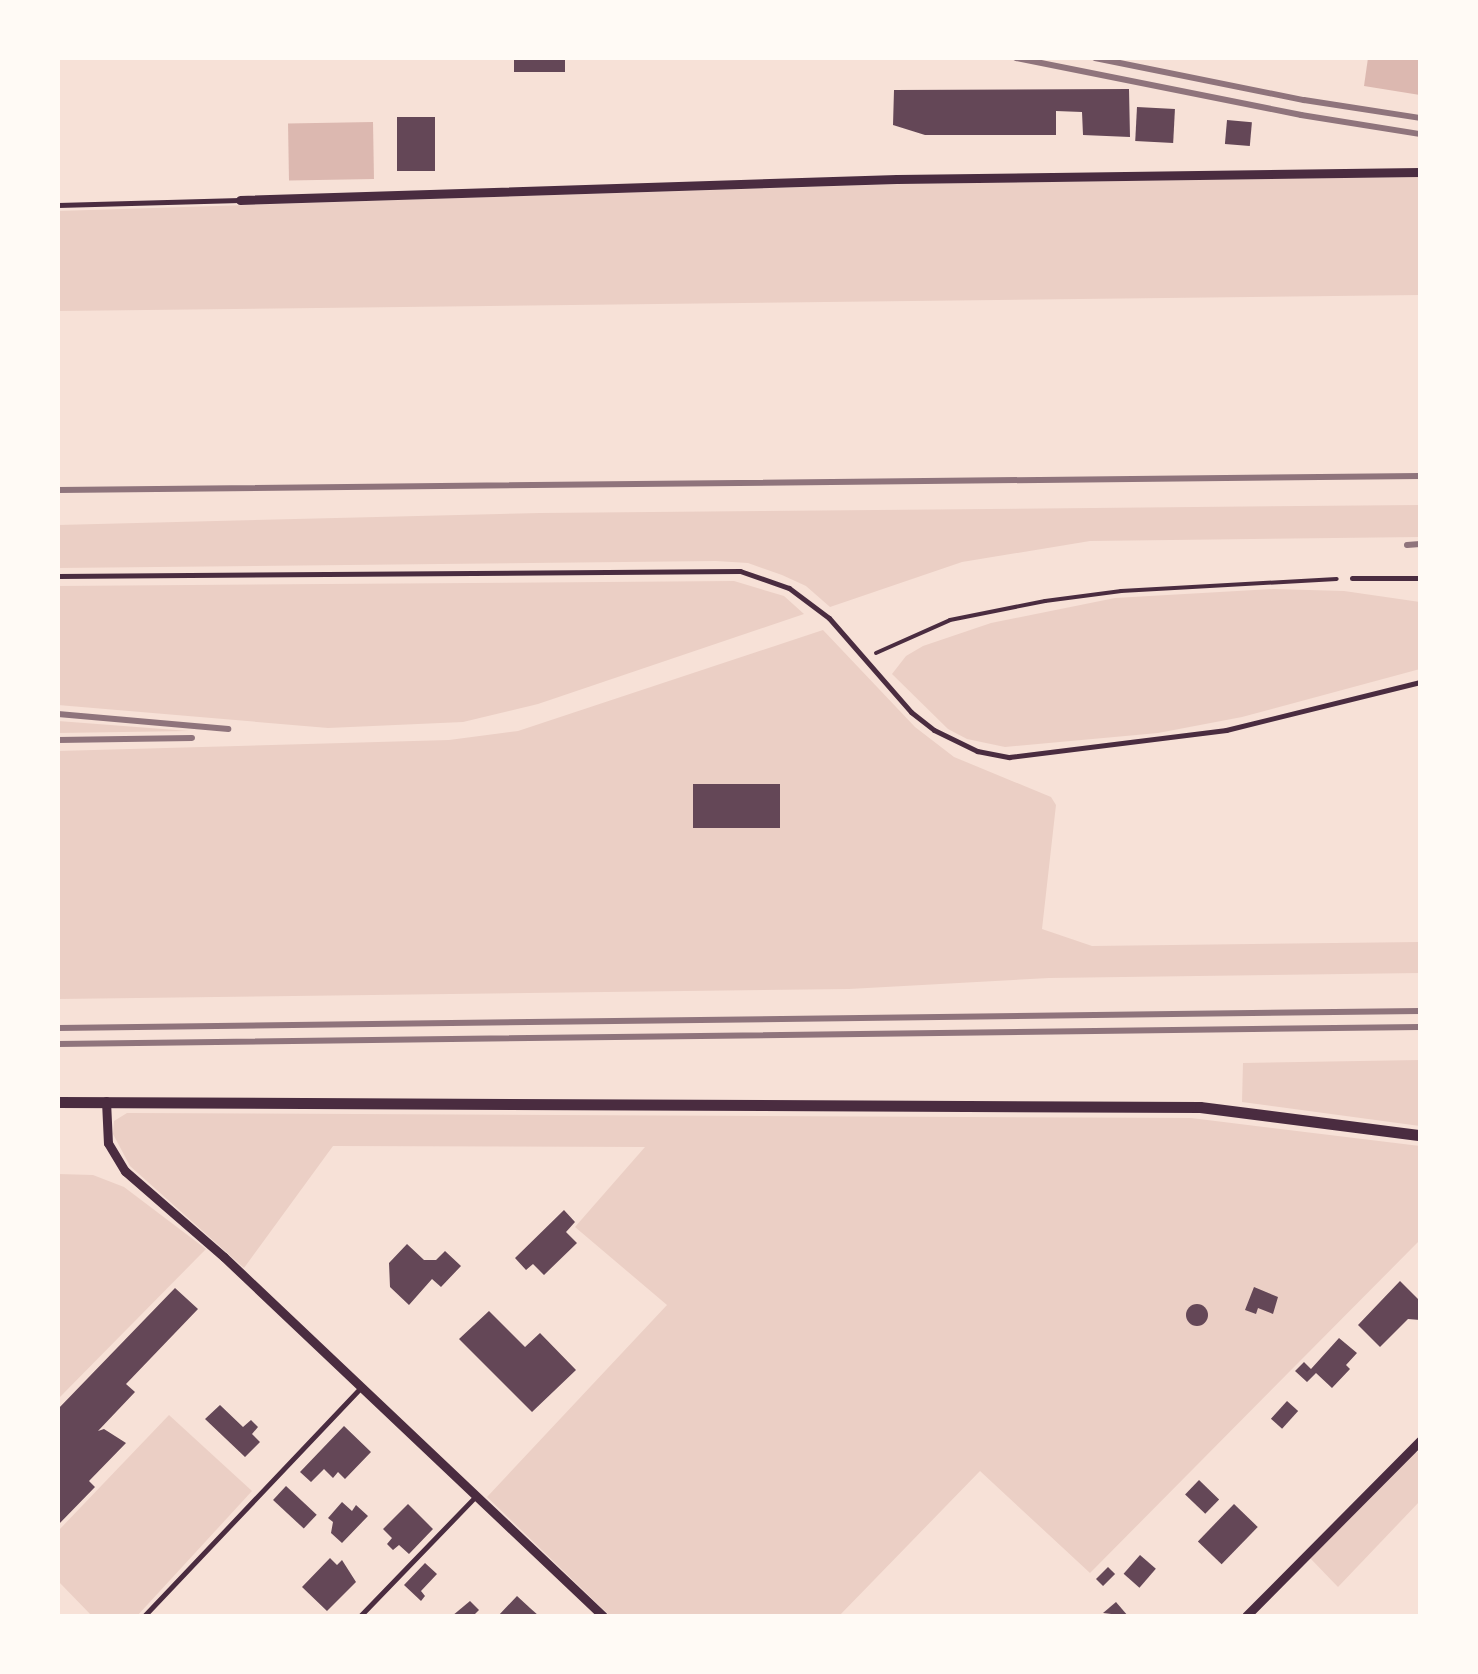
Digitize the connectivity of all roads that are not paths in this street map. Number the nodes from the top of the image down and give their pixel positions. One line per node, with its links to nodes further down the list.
1 (1420, 172): 2 (street)
2 (240, 200): 3 (lane)
3 (58, 205)
4 (58, 576): 7 (lane)
5 (1352, 578): 6 (lane)
6 (1420, 578)
7 (1420, 682)
8 (58, 1102): 9 (street)
9 (106, 1102): 10 (street); 11 (street)
10 (1420, 1135)
11 (362, 1387): 13 (street); 14 (lane)
12 (1420, 1441): 17 (street)
13 (476, 1496): 15 (lane); 16 (street)
14 (144, 1616)
15 (360, 1616)
16 (603, 1616)
17 (1246, 1616)

